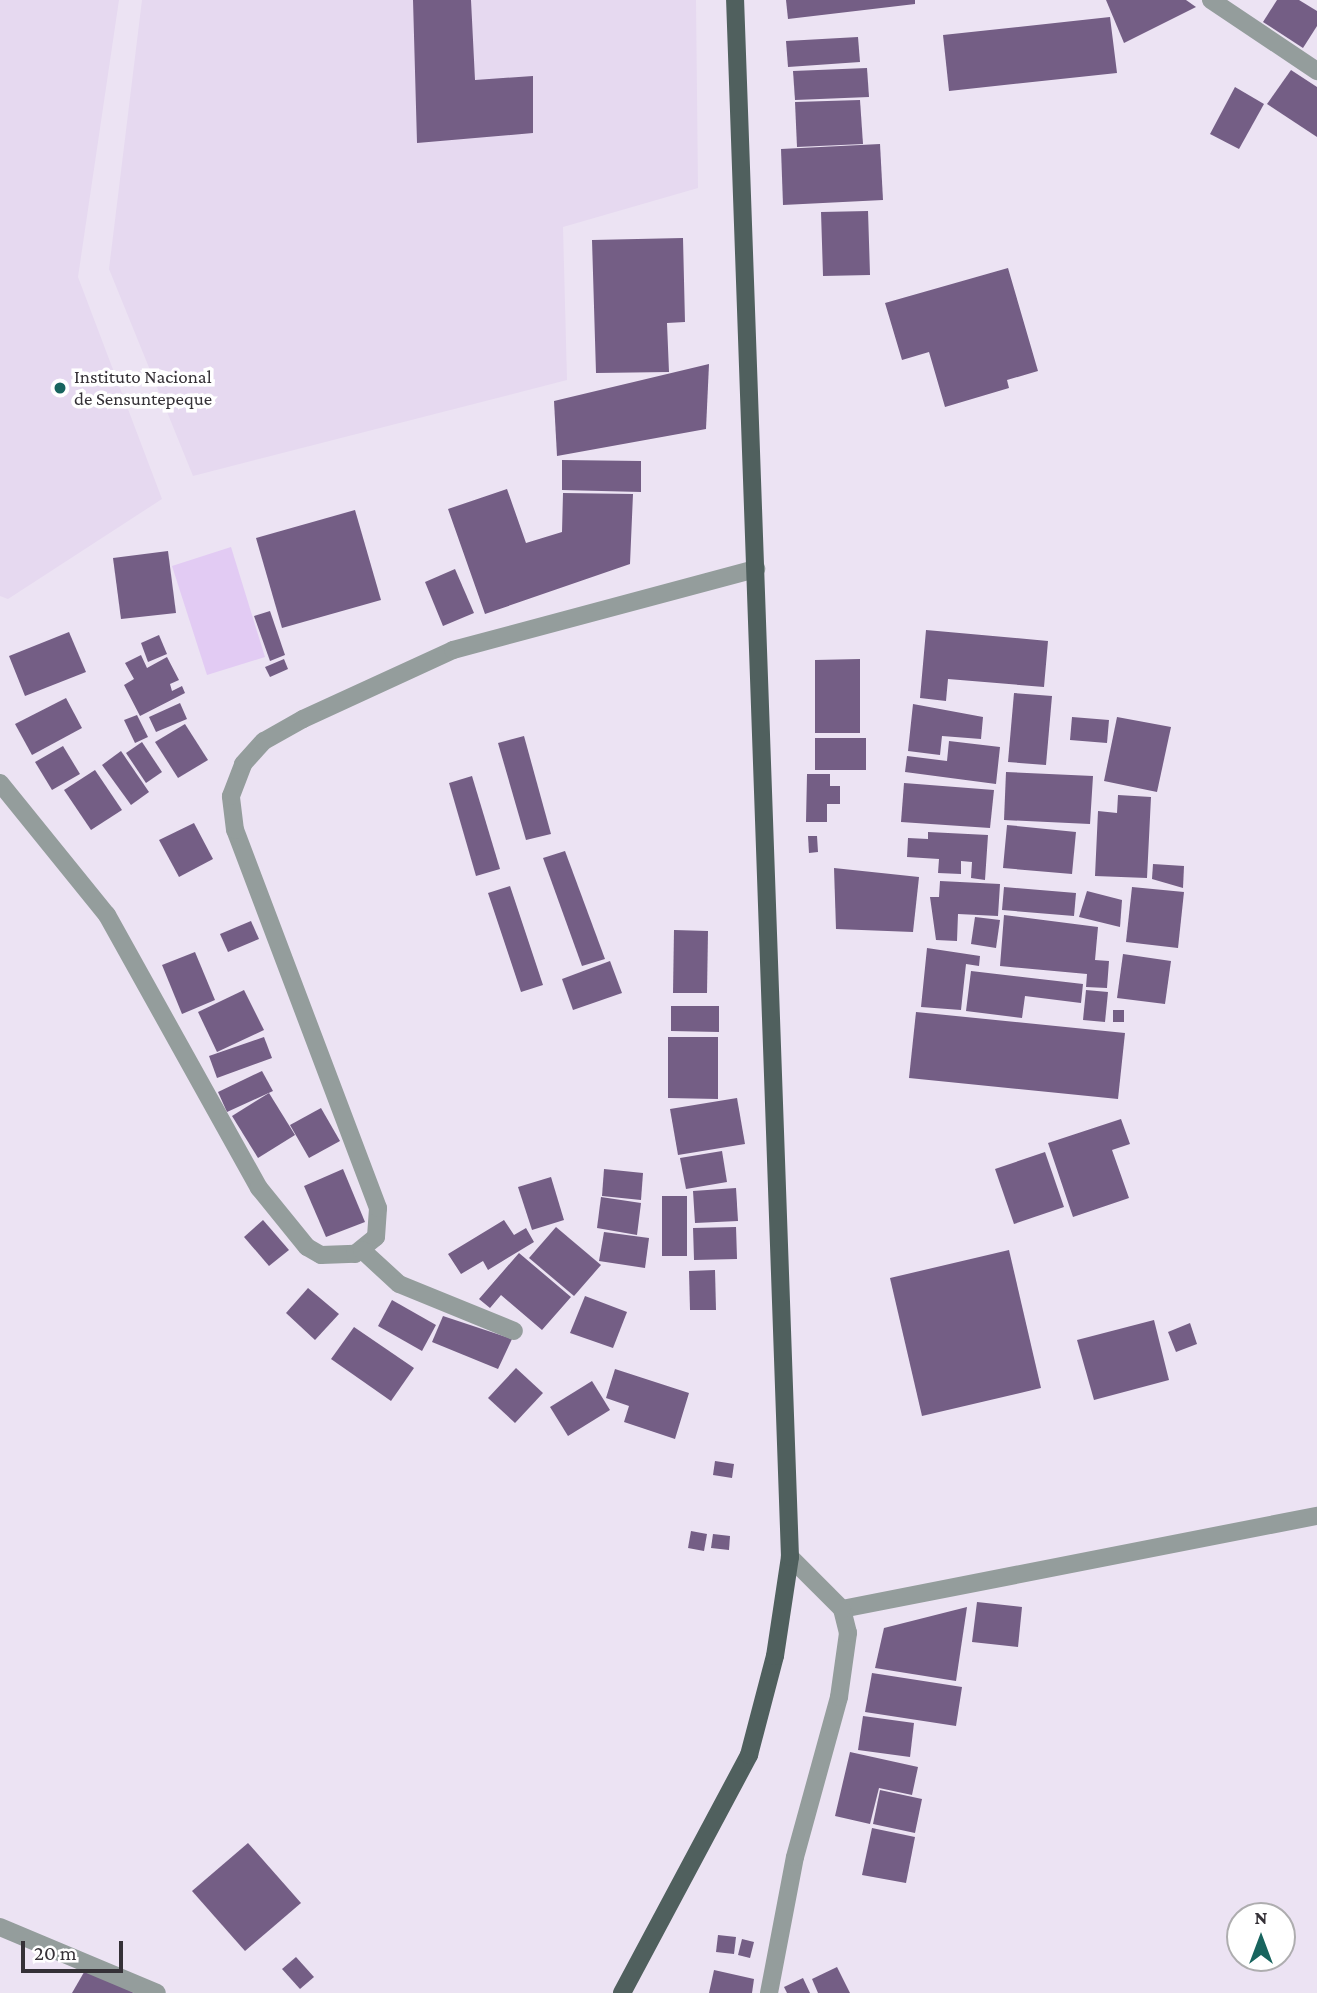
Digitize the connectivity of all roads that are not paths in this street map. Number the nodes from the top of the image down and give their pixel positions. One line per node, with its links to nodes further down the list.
1 (735, 0): 4 (main road)
2 (1211, 0): 3 (street)
3 (1317, 71)
4 (756, 569): 6 (street); 9 (main road)
5 (0, 783): 6 (street)
6 (362, 1250): 7 (street)
7 (514, 1331)
8 (1317, 1516): 10 (street)
9 (790, 1557): 10 (street); 13 (main road)
10 (842, 1609): 14 (street)
11 (0, 1927): 12 (street)
12 (157, 1993)
13 (622, 1993)
14 (769, 1993)

